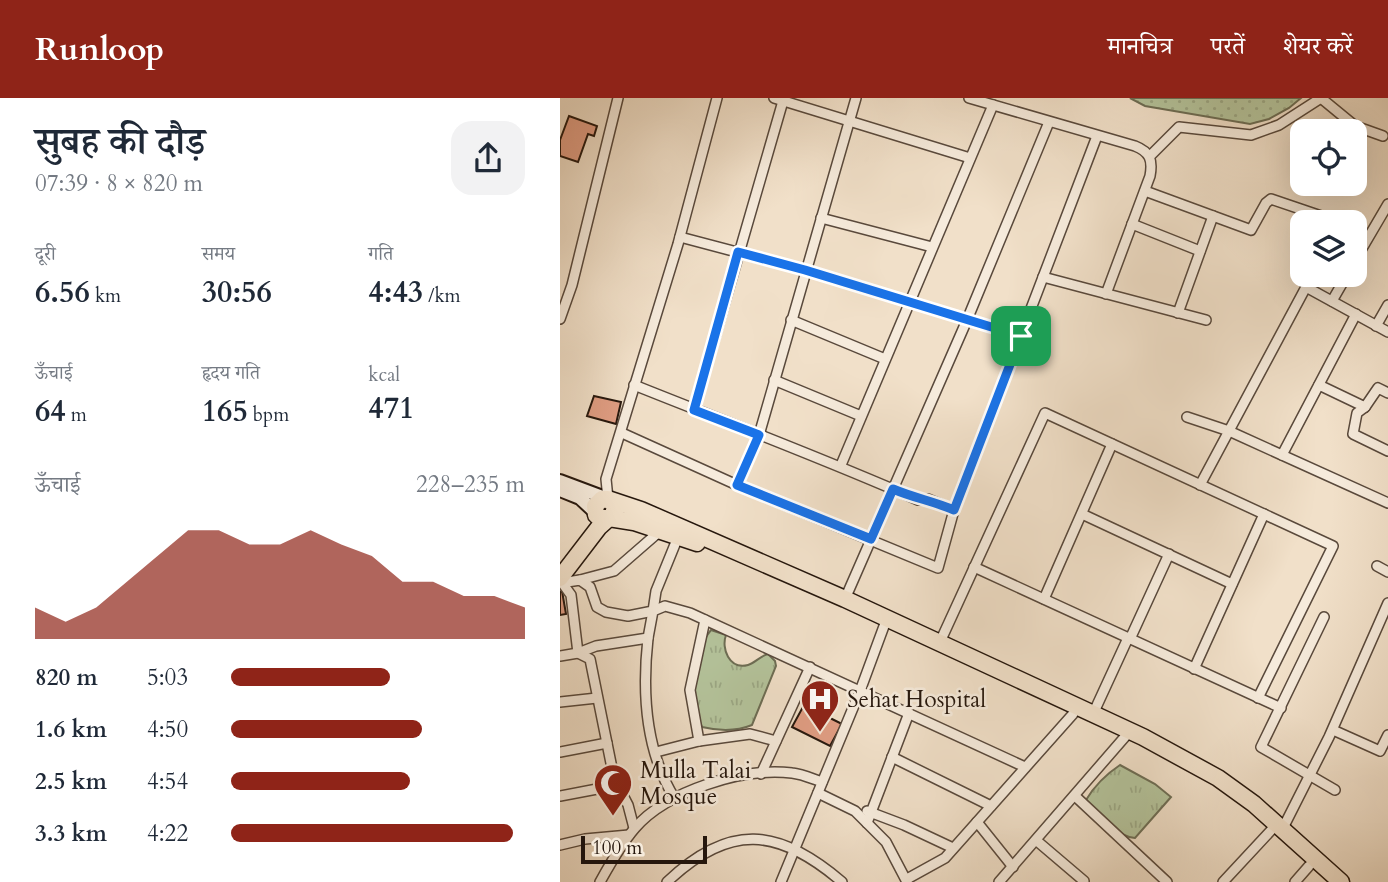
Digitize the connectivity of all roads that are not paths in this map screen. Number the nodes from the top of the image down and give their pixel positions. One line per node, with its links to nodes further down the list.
1 (618, 98): 34 (street)
2 (717, 98): 20 (street)
3 (856, 98): 8 (street)
4 (969, 98): 7 (street)
5 (1321, 98): 11 (street); 12 (street)
6 (778, 100): 8 (street); 24 (street)
7 (993, 105): 9 (street); 13 (street)
8 (849, 122): 13 (street); 18 (street)
9 (1049, 122): 10 (street); 36 (street)
10 (1097, 136): 12 (street); 26 (street)
11 (1386, 137)
12 (1150, 156): 14 (street)
13 (970, 158): 22 (street)
14 (1145, 191): 17 (street); 19 (street)
15 (1388, 204): 21 (street)
16 (1303, 210): 17 (street)
17 (1213, 216): 23 (street)
18 (821, 218): 22 (street); 25 (street)
19 (1132, 224): 23 (street); 28 (street)
20 (680, 237): 24 (street); 43 (street)
21 (1367, 240)
22 (932, 247): 30 (street)
23 (1200, 251): 32 (street)
24 (738, 252): 25 (street); 47 (street)
25 (805, 270): 30 (street); 35 (street)
26 (1043, 276): 28 (street); 40 (street)
27 (1340, 287): 29 (street)
28 (1106, 294): 32 (street)
29 (1332, 301): 33 (street); 50 (street)
30 (908, 303): 36 (street); 41 (street)
31 (1388, 304): 38 (street)
32 (1178, 313): 37 (street)
33 (1356, 314): 38 (street); 44 (street)
34 (560, 319)
35 (791, 320): 41 (street); 42 (street)
36 (967, 320): 40 (street); 60 (street)
37 (1206, 320)
38 (1376, 326): 39 (street)
39 (1388, 332)
40 (1021, 336): 64 (street)
41 (885, 359): 48 (street)
42 (774, 380): 48 (street); 52 (street)
43 (634, 385): 47 (street); 51 (street)
44 (1319, 385): 46 (street); 55 (street)
45 (1388, 393): 46 (street)
46 (1365, 407): 54 (street)
47 (694, 410): 52 (street)
48 (861, 416): 56 (street)
49 (1187, 417): 50 (street)
50 (1229, 431): 55 (street); 59 (street)
51 (622, 433): 58 (street); 62 (street)
52 (759, 435): 56 (street); 58 (street)
53 (1112, 444): 59 (street); 66 (street); 74 (street)
54 (1388, 450)
55 (1282, 455): 63 (street)
56 (841, 465): 60 (street)
57 (560, 481): 62 (street)
58 (737, 485): 70 (street)
59 (1200, 485): 67 (street)
60 (893, 489): 64 (street); 70 (street)
61 (560, 490): 65 (street)
62 (608, 499): 65 (highway); 79 (highway)
63 (1388, 503)
64 (954, 510): 70 (street)
65 (602, 514): 68 (highway); 72 (highway); 76 (highway)
66 (1082, 514): 71 (street); 80 (street)
67 (1264, 514): 78 (street); 95 (street)
68 (660, 531): 69 (highway); 77 (street)
69 (678, 537): 82 (street); 85 (highway)
70 (871, 539): 79 (street)
71 (1169, 554): 78 (street); 87 (street)
72 (560, 562)
73 (1377, 566): 75 (street)
74 (974, 567): 80 (street); 88 (street)
75 (1388, 572)
76 (560, 579): 77 (street); 89 (street)
77 (580, 580): 82 (street)
78 (1232, 584): 92 (street)
79 (845, 599): 85 (highway)
80 (1044, 599): 87 (street)
81 (1388, 603): 101 (street)
82 (653, 611): 84 (street); 86 (street)
83 (1324, 617): 97 (street)
84 (705, 620): 91 (street); 104 (street)
85 (886, 623): 88 (highway); 93 (street); 99 (highway)
86 (648, 638): 89 (street); 108 (street)
87 (1129, 639): 92 (street); 100 (street)
88 (940, 642): 100 (highway)
89 (578, 653): 90 (street); 94 (street)
90 (560, 656)
91 (810, 667): 93 (street); 105 (street)
92 (1194, 668): 95 (street)
93 (860, 691): 98 (street); 114 (street)
94 (597, 698): 96 (street); 106 (street)
95 (1258, 698): 97 (street)
96 (560, 702)
97 (1280, 708): 113 (street)
98 (909, 713): 110 (street); 111 (street)
99 (1073, 714): 102 (highway); 111 (street)
100 (1093, 714): 102 (highway)
101 (1333, 730): 109 (street); 113 (street)
102 (1127, 734): 119 (street); 126 (highway)
103 (1388, 735): 109 (street)
104 (699, 741): 105 (street); 108 (street)
105 (776, 741): 112 (street)
106 (607, 743): 107 (street); 115 (street)
107 (560, 751)
108 (656, 752): 120 (street)
109 (1384, 754)
110 (892, 757): 121 (street); 123 (street)
111 (1025, 767): 121 (street)
112 (761, 774): 114 (street); 120 (street)
113 (1311, 775): 116 (street); 126 (street)
114 (822, 782): 117 (street)
115 (618, 785): 118 (street); 127 (street)
116 (1335, 790)
117 (818, 793): 122 (street); 131 (street)
118 (560, 796)
119 (1075, 796): 128 (street); 141 (street)
120 (675, 799): 127 (street)
121 (991, 806): 124 (street)
122 (855, 811): 123 (street); 125 (street)
123 (872, 812): 125 (street); 130 (street)
124 (977, 822): 130 (street); 133 (street)
125 (867, 823): 135 (street)
126 (1276, 829): 132 (highway); 142 (street); 145 (highway)
127 (632, 832): 129 (street); 137 (street)
128 (1037, 841): 133 (street); 136 (street)
129 (560, 845)
130 (953, 848): 135 (street)
131 (794, 850): 138 (street); 139 (street); 140 (street)
132 (1309, 866): 143 (street); 144 (highway)
133 (1013, 867): 134 (street)
134 (1005, 880)
135 (907, 881)
136 (1084, 881)
137 (600, 882)
138 (667, 882)
139 (781, 882)
140 (842, 882)
141 (1167, 882)
142 (1223, 882)
143 (1295, 882)
144 (1328, 882)
145 (1341, 882)

